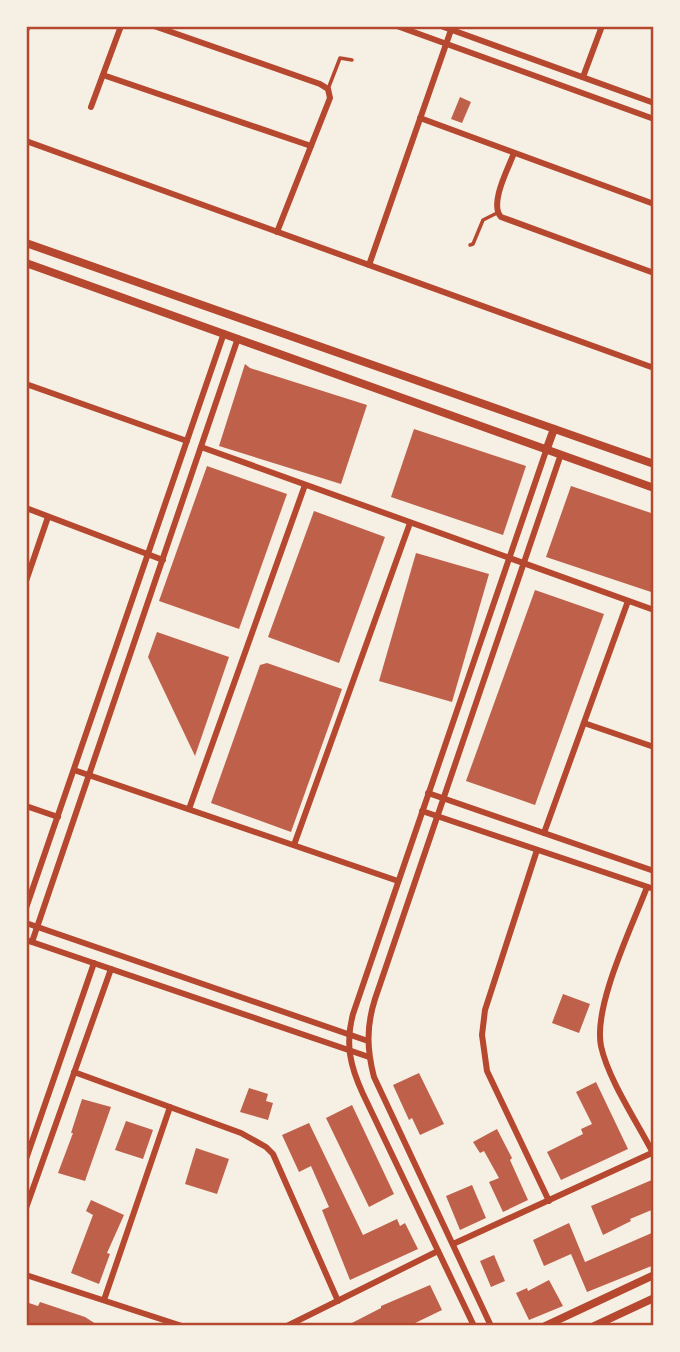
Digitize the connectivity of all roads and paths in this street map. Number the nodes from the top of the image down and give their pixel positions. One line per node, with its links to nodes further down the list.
1 (121, 26): 9 (street)
2 (155, 26): 11 (street)
3 (397, 26): 7 (street)
4 (441, 26): 6 (street)
5 (601, 26): 10 (street)
6 (451, 30): 7 (street); 10 (street)
7 (446, 44): 14 (street); 15 (street)
8 (352, 60): 11 (lane)
9 (103, 75): 13 (street); 17 (street)
10 (583, 77): 12 (street)
11 (328, 89): 17 (street)
12 (654, 103)
13 (91, 107)
14 (420, 118): 18 (street); 25 (street)
15 (654, 119)
16 (26, 141): 21 (street)
17 (311, 146): 21 (street)
18 (514, 153): 19 (street); 20 (street)
19 (654, 204)
20 (497, 213): 23 (lane); 26 (street)
21 (277, 232): 25 (street)
22 (26, 243): 31 (street)
23 (470, 245)
24 (26, 263): 27 (street)
25 (369, 265): 29 (street)
26 (654, 273)
27 (224, 333): 28 (street); 32 (street)
28 (238, 338): 33 (street); 34 (street)
29 (654, 368)
30 (26, 384): 32 (street)
31 (554, 429): 34 (street); 36 (street)
32 (187, 441): 42 (street)
33 (201, 447): 37 (street); 44 (street)
34 (547, 449): 35 (street); 43 (street)
35 (561, 454): 38 (street); 45 (street)
36 (654, 464)
37 (305, 485): 41 (street); 56 (street)
38 (654, 488)
39 (26, 508): 40 (street)
40 (48, 517): 42 (street); 46 (street)
41 (410, 523): 43 (street); 61 (street)
42 (148, 555): 44 (street); 51 (street)
43 (509, 558): 45 (street); 53 (street)
44 (163, 560): 52 (street)
45 (524, 564): 47 (street); 54 (street)
46 (26, 581)
47 (628, 601): 48 (street); 49 (street)
48 (654, 610)
49 (583, 723): 50 (street); 60 (street)
50 (654, 747)
51 (74, 770): 52 (street); 59 (street)
52 (89, 775): 56 (street); 68 (street)
53 (428, 793): 54 (street); 57 (street)
54 (444, 799): 58 (street); 60 (street)
55 (26, 806): 59 (street)
56 (189, 809): 61 (street)
57 (422, 811): 58 (street); 64 (street)
58 (438, 816): 62 (street); 73 (street)
59 (58, 817): 66 (street)
60 (544, 833): 63 (street)
61 (294, 845): 64 (street)
62 (537, 850): 65 (street); 80 (street)
63 (654, 871)
64 (398, 881): 72 (street)
65 (650, 888): 78 (street)
66 (26, 908)
67 (26, 923): 68 (street)
68 (37, 927): 69 (street); 72 (street)
69 (29, 941): 70 (street)
70 (94, 963): 71 (street); 79 (street)
71 (111, 969): 74 (street); 76 (street)
72 (348, 1034): 73 (street); 74 (street)
73 (368, 1041): 75 (street)
74 (348, 1050): 75 (street); 83 (street)
75 (369, 1057): 82 (street)
76 (74, 1072): 77 (street); 81 (street)
77 (170, 1107): 87 (street); 88 (street)
78 (653, 1153): 80 (street)
79 (26, 1159)
80 (549, 1200): 82 (street)
81 (26, 1208)
82 (453, 1244): 92 (street)
83 (438, 1251): 88 (street); 91 (street)
84 (26, 1275): 87 (street)
85 (654, 1275): 93 (street)
86 (654, 1298): 94 (street)
87 (104, 1300): 89 (street)
88 (338, 1301): 90 (street)
89 (182, 1326)
90 (287, 1326)
91 (474, 1326)
92 (491, 1326)
93 (545, 1326)
94 (594, 1326)

